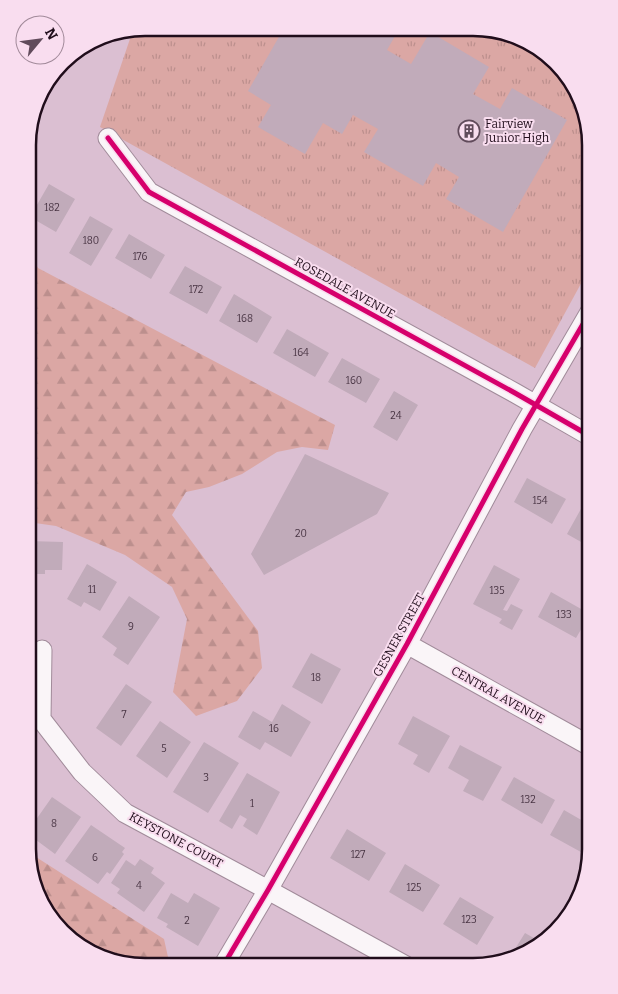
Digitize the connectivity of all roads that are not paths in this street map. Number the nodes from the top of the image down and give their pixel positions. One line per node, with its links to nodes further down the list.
1 (108, 138): 3 (street, ROSEDALE AVENUE)
2 (582, 326): 3 (street, GESNER STREET)
3 (536, 406): 4 (street, ROSEDALE AVENUE); 5 (street, GESNER STREET)
4 (582, 432)
5 (406, 644): 7 (street, CENTRAL AVENUE); 8 (street, GESNER STREET)
6 (42, 650): 8 (street, KEYSTONE COURT)
7 (582, 742)
8 (268, 890): 9 (street, GESNER STREET); 10 (street, KEYSTONE COURT)
9 (228, 958)
10 (391, 958)

